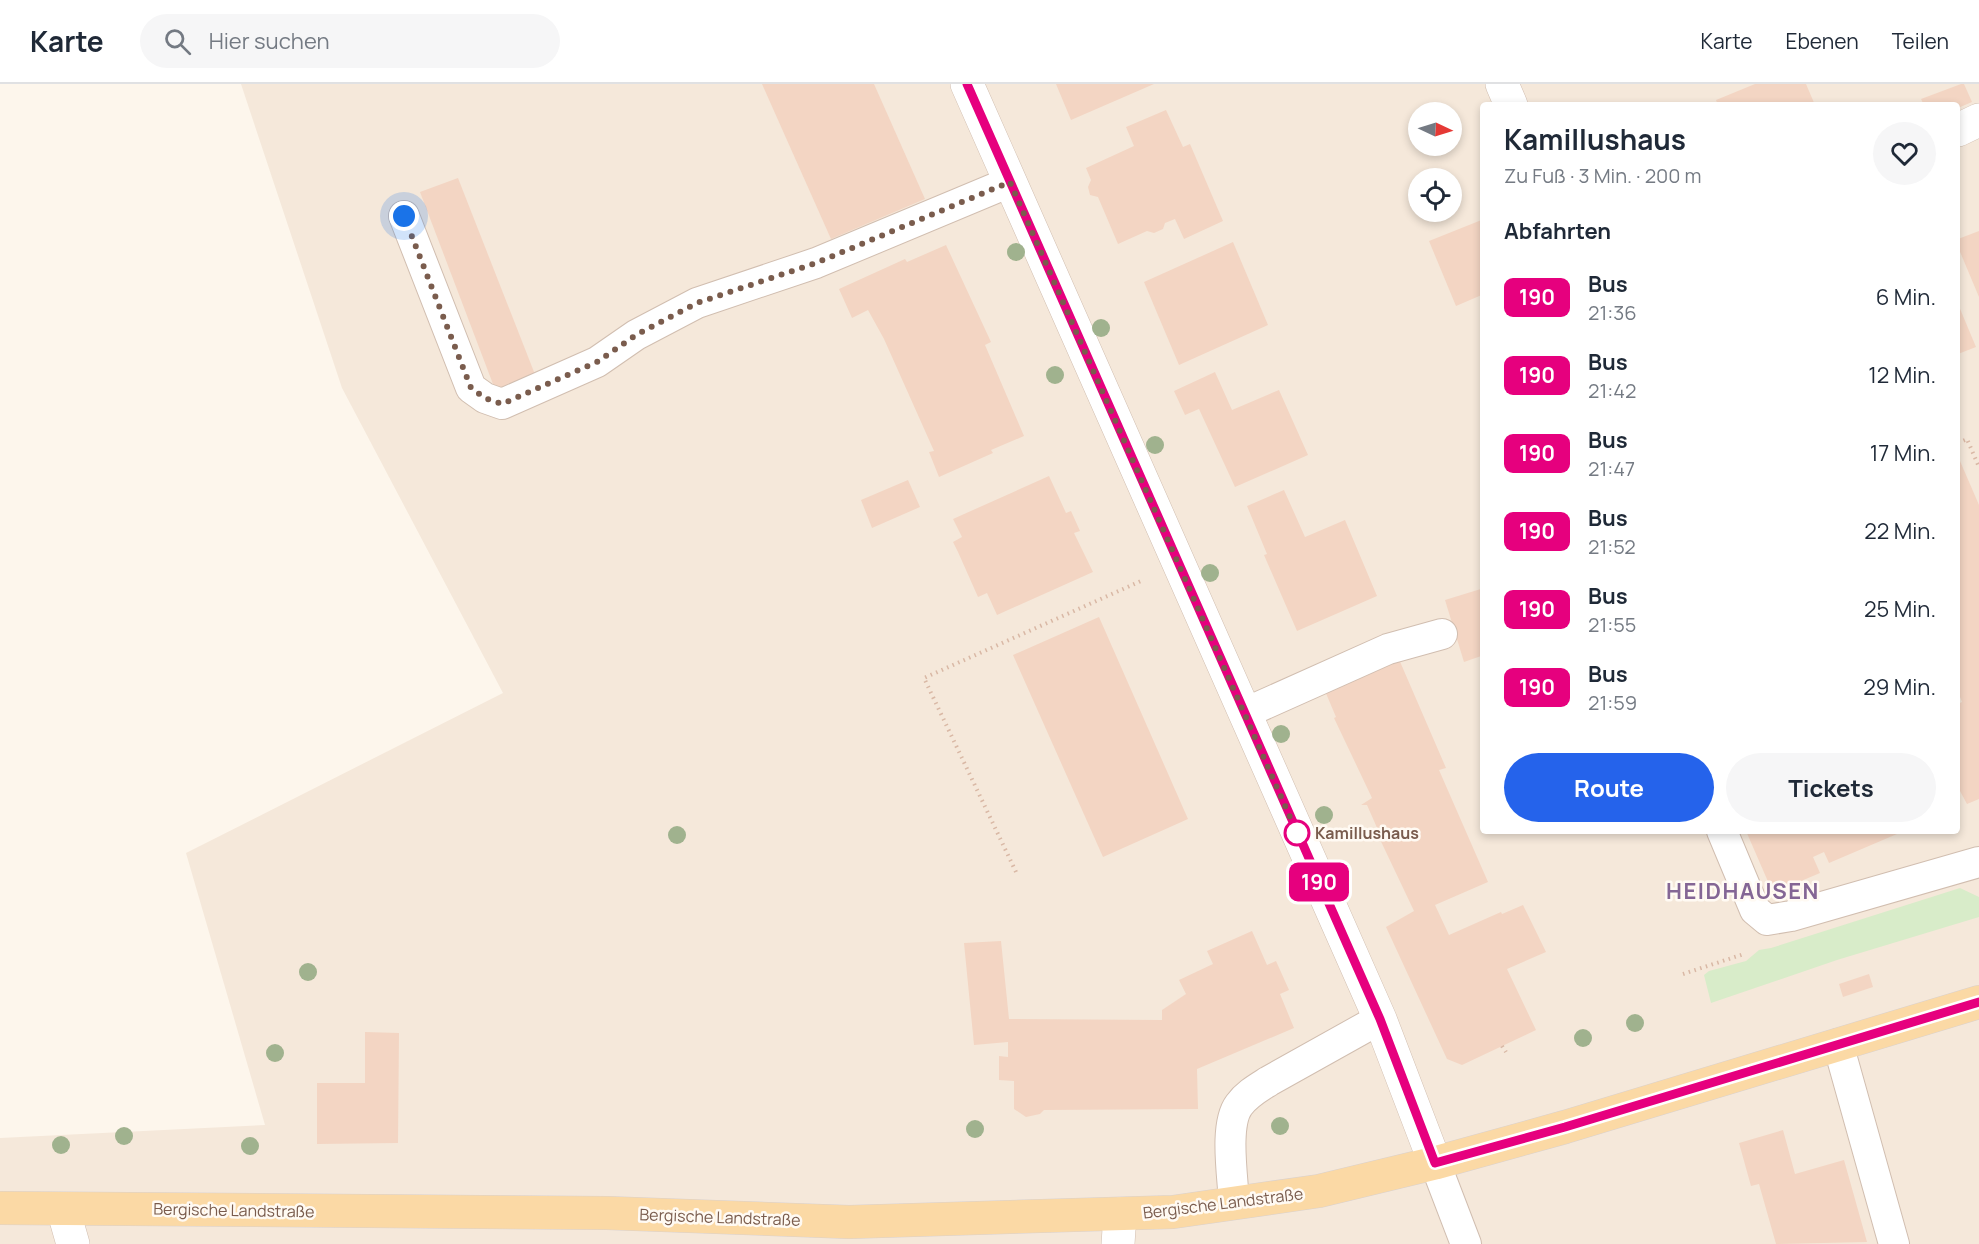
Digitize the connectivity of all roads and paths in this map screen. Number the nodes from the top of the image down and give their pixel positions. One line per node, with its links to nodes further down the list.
1 (967, 84): 6 (street)
2 (1502, 84): 3 (street)
3 (1510, 102)
4 (1979, 120): 5 (street)
5 (1960, 129)
6 (1010, 182): 7 (lane); 12 (street)
7 (404, 216)
8 (1960, 442): 9 (path)
9 (1979, 467)
10 (1146, 579): 15 (path)
11 (1442, 634): 12 (lane)
12 (1245, 713): 19 (street)
13 (1723, 834): 14 (lane)
14 (1979, 862)
15 (1016, 872)
16 (1743, 954): 17 (path)
17 (1683, 974)
18 (1979, 1002): 20 (main road, Bergische Landstraße)
19 (1380, 1019): 23 (street); 24 (lane)
20 (1838, 1044): 23 (main road, Bergische Landstraße); 30 (lane)
21 (1502, 1046): 22 (path)
22 (1506, 1052)
23 (1435, 1163): 24 (main road, Bergische Landstraße); 29 (lane)
24 (1234, 1203): 27 (main road, Bergische Landstraße)
25 (0, 1208): 26 (main road, Bergische Landstraße)
26 (63, 1209): 27 (main road, Bergische Landstraße); 28 (street)
27 (1119, 1229)
28 (74, 1244)
29 (1466, 1244)
30 (1894, 1244)

